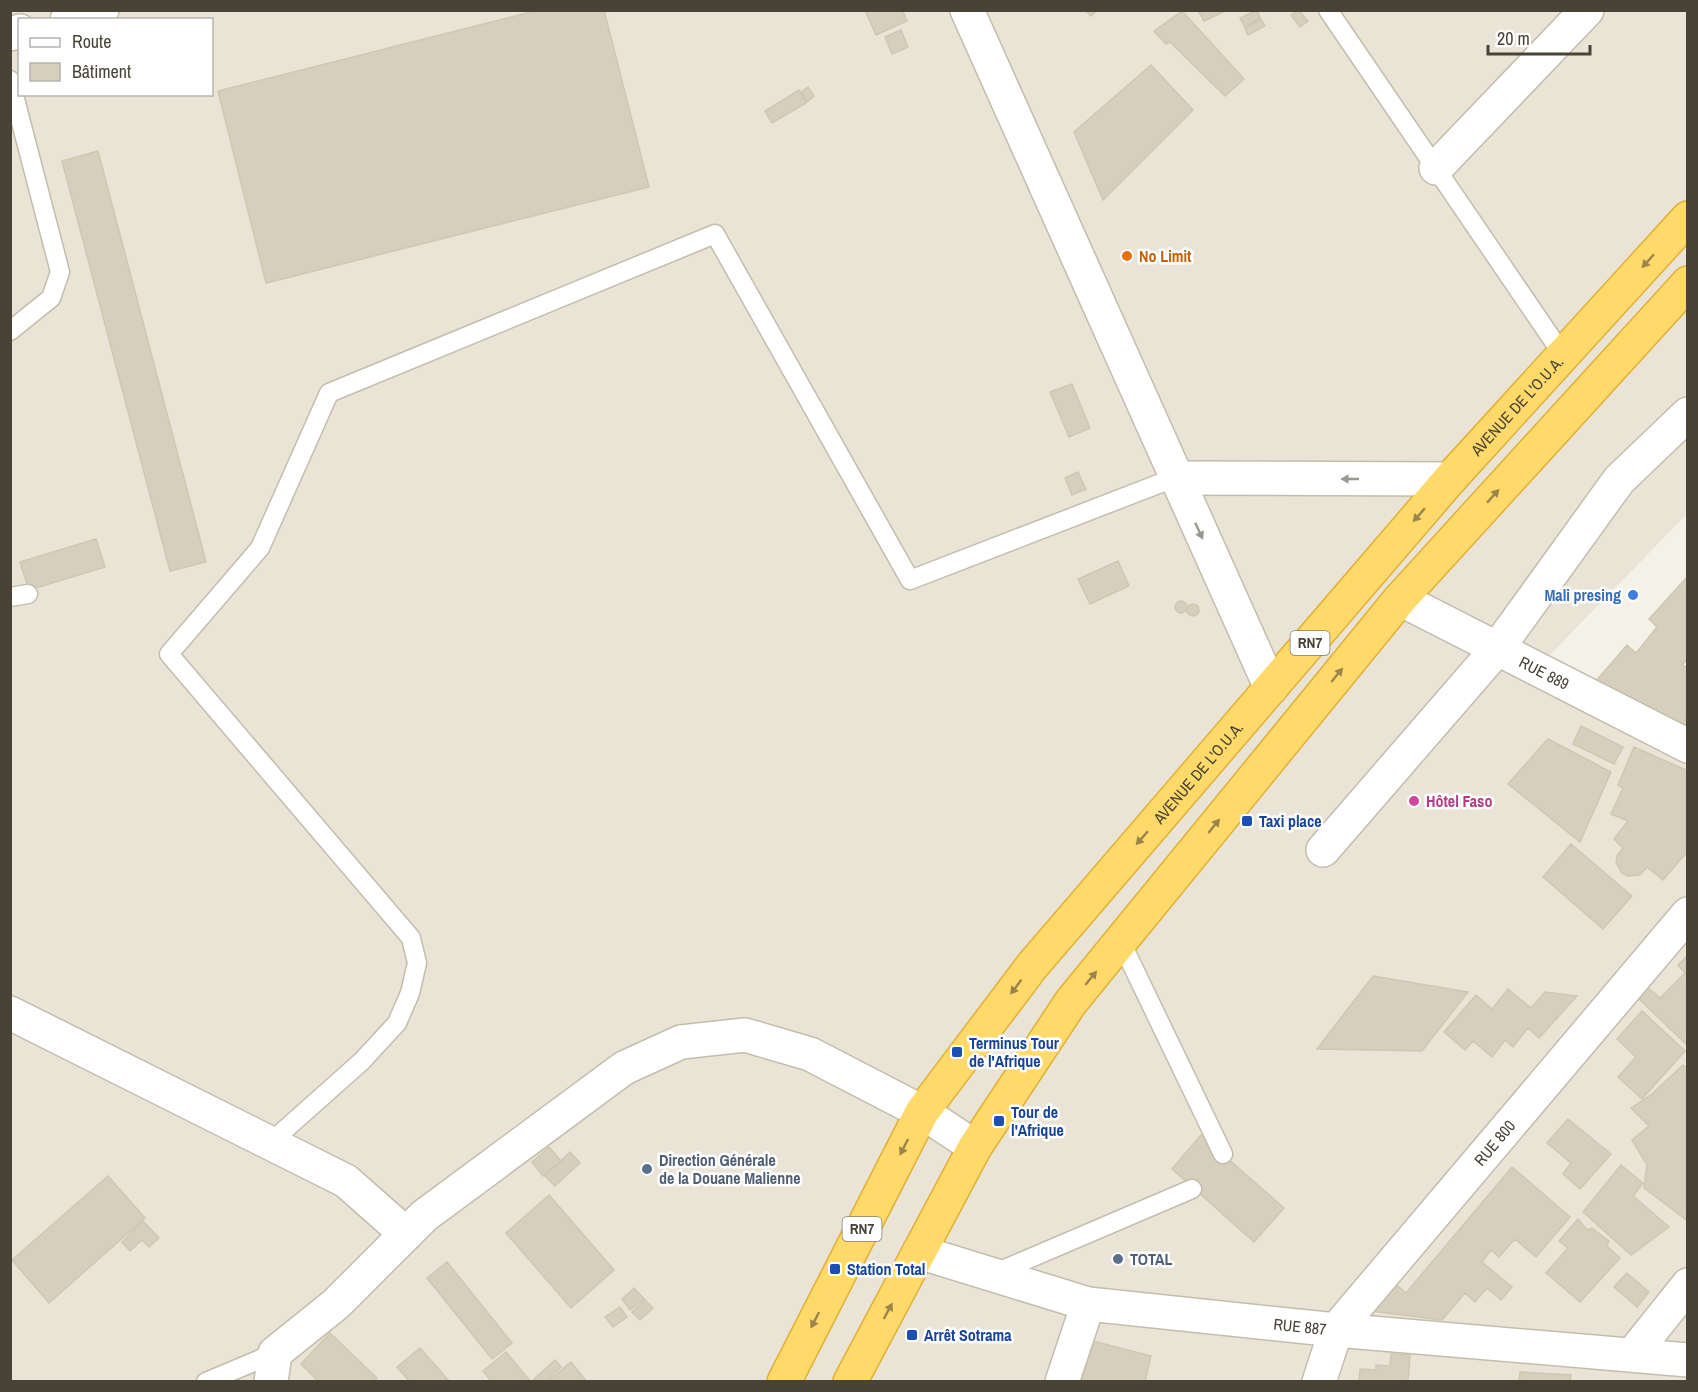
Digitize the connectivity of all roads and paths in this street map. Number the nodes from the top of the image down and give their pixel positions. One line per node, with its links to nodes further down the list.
1 (102, 10): 5 (street)
2 (968, 10): 14 (street)
3 (1328, 10): 8 (lane)
4 (1587, 10): 8 (street)
5 (74, 18)
6 (10, 80): 7 (lane)
7 (16, 127): 11 (lane)
8 (1436, 168): 12 (lane)
9 (1688, 218): 12 (highway, AVENUE DE L'O.U.A. / RN7, one-way to 12)
10 (1688, 283): 16 (highway, RN7, one-way to 10)
11 (10, 331)
12 (1563, 355): 15 (highway, AVENUE DE L'O.U.A. / RN7)
13 (1688, 414): 17 (street)
14 (1174, 478): 15 (street, one-way to 14); 18 (street, one-way to 18); 25 (lane)
15 (1450, 479): 18 (highway, AVENUE DE L'O.U.A. / RN7, one-way to 18)
16 (1400, 599): 17 (street, RUE 889); 22 (highway, RN7, one-way to 16)
17 (1497, 649): 19 (street, RUE 889); 20 (street)
18 (1271, 688): 24 (highway, AVENUE DE L'O.U.A. / RN7, one-way to 24)
19 (1688, 746)
20 (1323, 850)
21 (1688, 914): 34 (street, RUE 800)
22 (1121, 942): 26 (highway, RN7, one-way to 22); 27 (lane)
23 (10, 1013): 25 (street)
24 (922, 1112): 26 (street); 29 (street); 39 (highway, AVENUE DE L'O.U.A. / RN7, one-way to 39)
25 (271, 1142): 29 (street)
26 (975, 1147): 30 (highway, RN7)
27 (1223, 1154)
28 (1192, 1189): 31 (lane)
29 (406, 1234): 37 (street)
30 (919, 1252): 31 (street, RUE 887); 40 (highway, RN7, one-way to 30)
31 (991, 1274): 33 (street, RUE 887)
32 (1688, 1284): 35 (street)
33 (1088, 1304): 34 (street, RUE 887); 41 (street)
34 (1336, 1330): 35 (street, RUE 887); 42 (street, RUE 800)
35 (1632, 1355): 36 (street, RUE 887)
36 (1688, 1360)
37 (273, 1367): 38 (lane)
38 (206, 1382)
39 (784, 1382)
40 (850, 1382)
41 (1062, 1382)
42 (1319, 1382)

